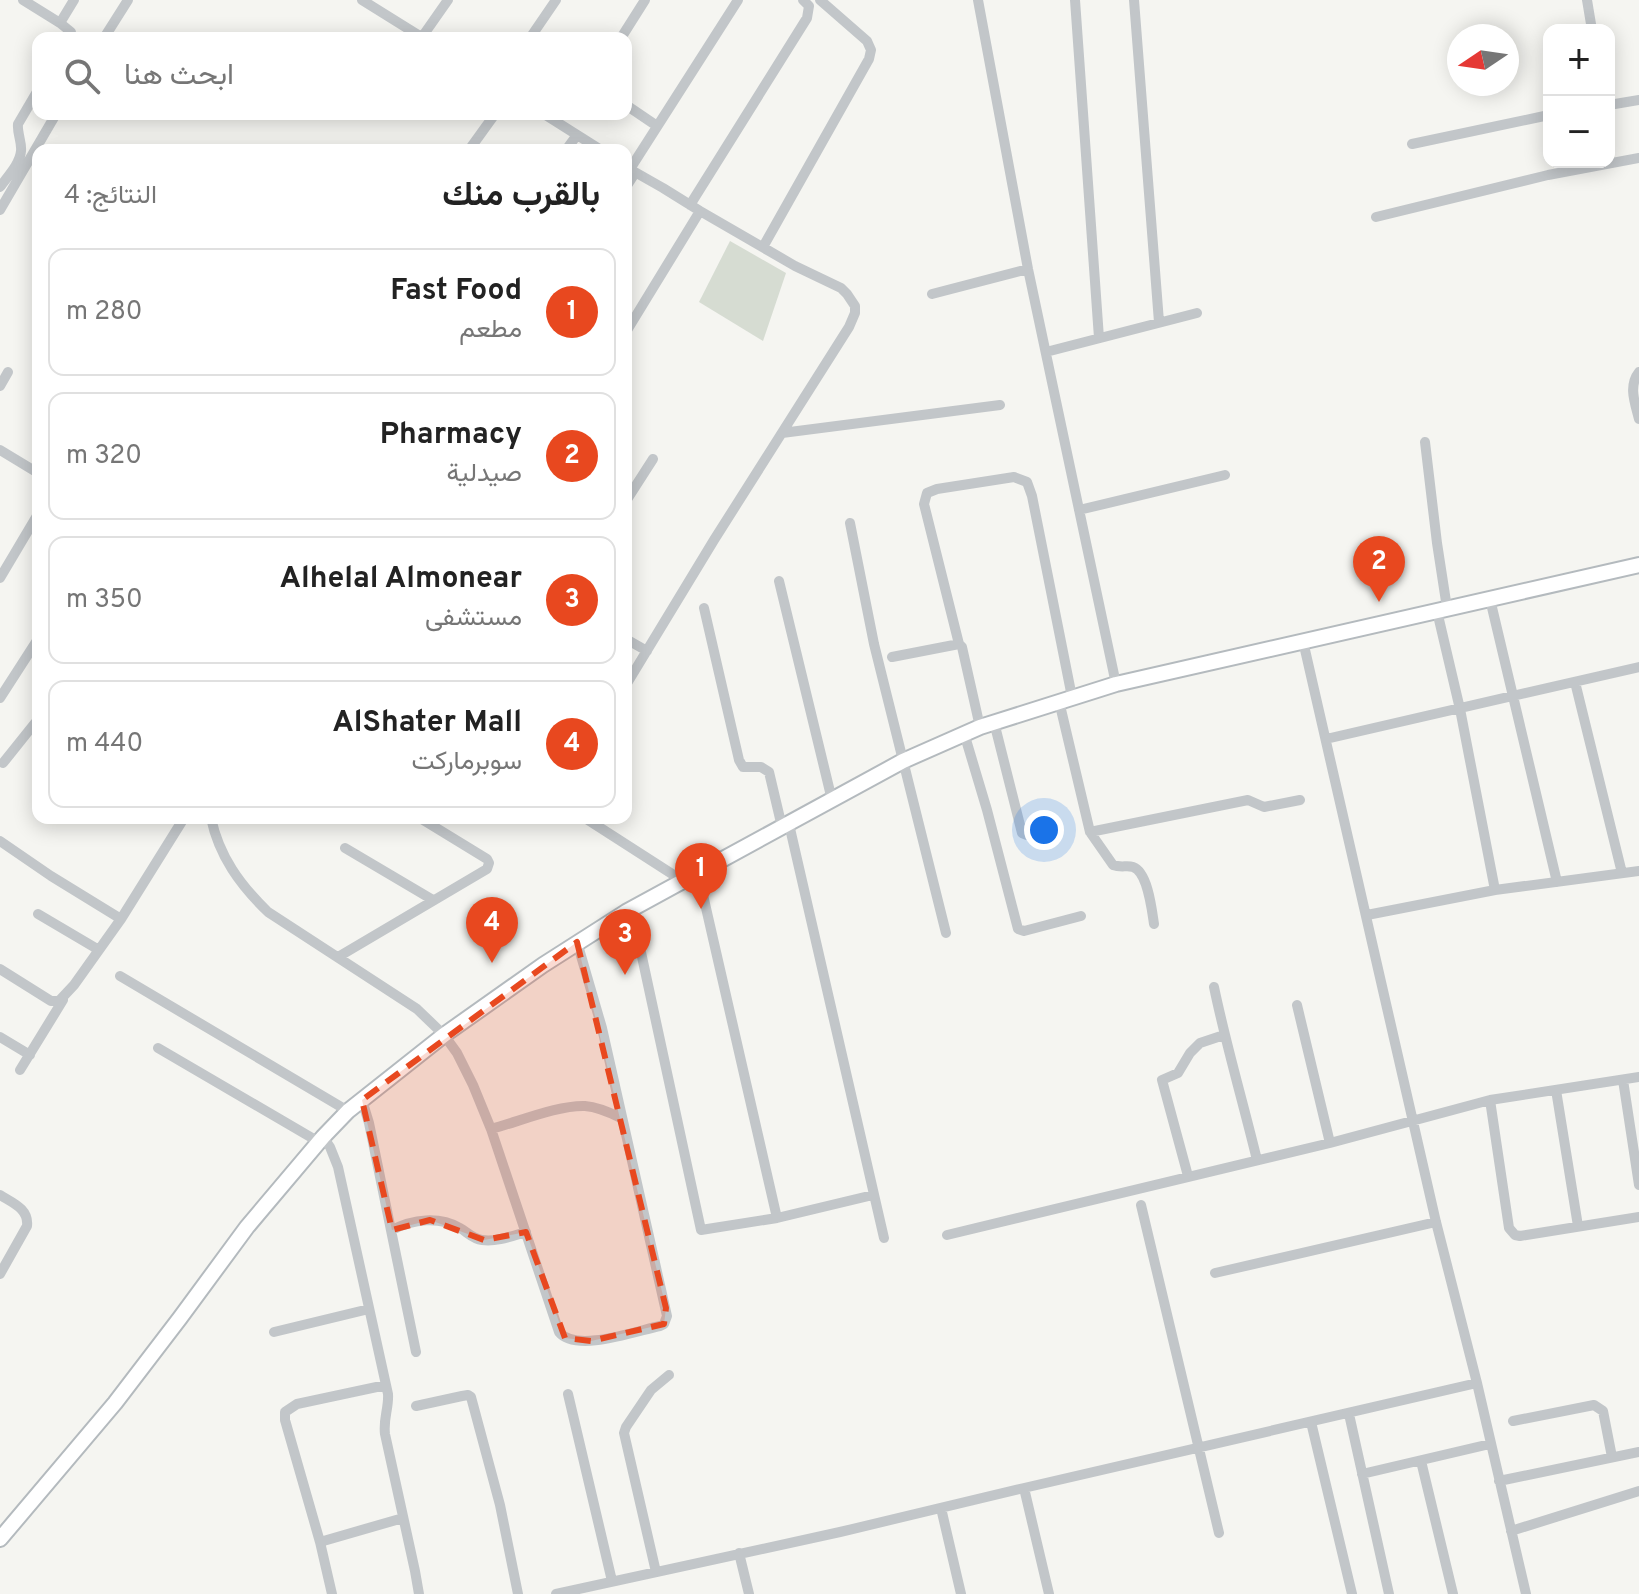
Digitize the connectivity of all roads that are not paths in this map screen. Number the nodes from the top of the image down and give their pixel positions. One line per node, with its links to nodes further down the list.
1 (23, 0): 15 (street)
2 (74, 0): 15 (street)
3 (128, 0): 18 (street)
4 (362, 0): 19 (street)
5 (448, 0): 20 (street)
6 (556, 0): 21 (street)
7 (645, 0): 22 (street)
8 (738, 0): 31 (street)
9 (803, 0): 43 (street)
10 (820, 0): 46 (street)
11 (978, 0): 47 (street)
12 (1075, 0): 52 (street)
13 (1134, 0): 51 (street)
14 (1587, 0): 16 (street)
15 (60, 23): 17 (street)
16 (1591, 24)
17 (71, 32)
18 (108, 32)
19 (413, 32)
20 (427, 32)
21 (534, 32)
22 (625, 32)
23 (1639, 100): 25 (street)
24 (32, 101): 42 (street)
25 (1615, 104)
26 (632, 109): 31 (street)
27 (1543, 116): 37 (street)
28 (52, 120): 33 (street)
29 (491, 120): 34 (street)
30 (553, 120): 32 (street)
31 (657, 126): 40 (street)
32 (577, 135): 35 (street); 36 (street)
33 (38, 144)
34 (473, 144)
35 (570, 144)
36 (591, 144)
37 (1412, 144)
38 (32, 155): 44 (street)
39 (1639, 158): 45 (street)
40 (632, 167)
41 (632, 171): 43 (street)
42 (0, 187)
43 (695, 208): 46 (street); 50 (street)
44 (0, 210)
45 (1376, 217)
46 (763, 247): 59 (street)
47 (1028, 269): 48 (street); 53 (street)
48 (932, 294)
49 (1197, 313): 51 (street)
50 (632, 321)
51 (1159, 322): 52 (street)
52 (1099, 338): 53 (street)
53 (1046, 352): 66 (street)
54 (8, 372): 56 (street)
55 (1639, 372): 58 (street)
56 (0, 386)
57 (1000, 405): 59 (street)
58 (1639, 419)
59 (782, 433): 79 (street)
60 (1425, 442): 74 (street)
61 (0, 450): 63 (street)
62 (653, 459): 65 (street)
63 (32, 469)
64 (1225, 475): 66 (street)
65 (632, 492)
66 (1079, 510): 84 (street)
67 (850, 523): 93 (street)
68 (32, 524): 70 (street)
69 (1639, 565): 72 (main road)
70 (0, 578)
71 (779, 581): 95 (street)
72 (1490, 599): 74 (main road); 85 (street)
73 (704, 608): 101 (street)
74 (1442, 610): 75 (main road); 88 (street)
75 (1303, 641): 84 (main road); 92 (street)
76 (632, 642): 79 (street)
77 (959, 644): 80 (street); 87 (street); 89 (street)
78 (32, 648): 86 (street)
79 (647, 651): 82 (street)
80 (892, 657)
81 (1639, 667): 83 (street)
82 (632, 675)
83 (1575, 682): 85 (street); 108 (street)
84 (1116, 684): 87 (main road)
85 (1514, 696): 88 (street); 110 (street)
86 (0, 698)
87 (1066, 699): 89 (main road); 103 (street)
88 (1460, 709): 92 (street); 111 (street)
89 (987, 724): 91 (main road); 102 (street)
90 (32, 727): 94 (street)
91 (964, 733): 93 (main road); 116 (street)
92 (1326, 739): 115 (street)
93 (903, 761): 95 (main road); 119 (street)
94 (3, 763)
95 (832, 800): 101 (main road)
96 (1300, 800): 103 (street)
97 (180, 824): 117 (street)
98 (213, 824): 122 (street)
99 (430, 824): 112 (street)
100 (594, 824): 109 (street)
101 (786, 826): 107 (main road); 149 (street)
102 (1052, 827)
103 (1090, 832): 118 (street)
104 (0, 841): 117 (street)
105 (345, 848): 112 (street)
106 (1639, 871): 108 (street)
107 (698, 873): 109 (main road); 152 (street)
108 (1622, 873): 110 (street)
109 (683, 881): 113 (main road)
110 (1557, 882): 111 (street)
111 (1495, 890): 115 (street)
112 (433, 900): 122 (street)
113 (626, 912): 120 (main road); 152 (street)
114 (38, 914): 121 (street)
115 (1367, 915): 141 (street)
116 (1081, 916)
117 (121, 919): 121 (street)
118 (1154, 924)
119 (946, 933)
120 (577, 942): 128 (main road); 140 (street)
121 (99, 950): 126 (street)
122 (338, 957): 128 (street)
123 (0, 969): 126 (street)
124 (120, 976): 139 (street)
125 (1214, 987): 129 (street)
126 (66, 995): 132 (street)
127 (1297, 1005): 144 (street)
128 (444, 1035): 137 (main road); 142 (street)
129 (1224, 1035): 145 (street); 146 (street)
130 (0, 1037): 132 (street)
131 (158, 1048): 143 (street)
132 (30, 1055): 133 (street)
133 (20, 1070)
134 (1639, 1077): 135 (street)
135 (1623, 1080): 136 (street); 147 (street)
136 (1556, 1090): 138 (street); 154 (street)
137 (362, 1100): 139 (main road); 155 (street)
138 (1490, 1100): 141 (street); 154 (street)
139 (348, 1111): 143 (main road)
140 (621, 1118): 142 (street); 156 (street)
141 (1414, 1120): 144 (street); 153 (street)
142 (491, 1129): 156 (street)
143 (321, 1139): 161 (street); 185 (main road)
144 (1330, 1143): 145 (street)
145 (1257, 1160): 146 (street)
146 (1188, 1176): 157 (street)
147 (1639, 1185)
148 (0, 1195): 160 (street)
149 (873, 1195): 152 (street); 158 (street)
150 (1141, 1205): 173 (street)
151 (1639, 1217): 154 (street)
152 (777, 1218)
153 (1436, 1222): 159 (street); 165 (street)
154 (1578, 1226)
155 (392, 1230): 156 (street); 163 (street)
156 (526, 1232)
157 (947, 1235)
158 (884, 1238)
159 (1215, 1273)
160 (0, 1274)
161 (369, 1309): 162 (street); 166 (street)
162 (274, 1332)
163 (416, 1352)
164 (669, 1375): 188 (street)
165 (1477, 1383): 169 (street); 172 (street)
166 (386, 1385): 182 (street); 186 (street)
167 (568, 1394): 189 (street)
168 (416, 1406): 193 (street)
169 (1349, 1414): 171 (street); 177 (street)
170 (1513, 1421): 175 (street)
171 (1311, 1422): 173 (street); 198 (street)
172 (1490, 1444): 176 (street); 178 (street)
173 (1199, 1448): 179 (street); 184 (street)
174 (1639, 1452): 175 (street)
175 (1612, 1457): 178 (street)
176 (1421, 1461): 177 (street); 200 (street)
177 (1362, 1474): 199 (street)
178 (1499, 1481): 183 (street)
179 (1024, 1488): 181 (street); 197 (street)
180 (1639, 1491): 183 (street)
181 (941, 1508): 187 (street); 196 (street)
182 (403, 1518): 186 (street); 192 (street)
183 (1511, 1531): 201 (street)
184 (1219, 1533)
185 (0, 1539)
186 (320, 1542): 191 (street)
187 (739, 1553): 188 (street); 195 (street)
188 (656, 1572): 189 (street)
189 (612, 1581): 190 (street)
190 (596, 1590): 194 (street)
191 (332, 1594)
192 (419, 1594)
193 (518, 1594)
194 (556, 1594)
195 (749, 1594)
196 (961, 1594)
197 (1049, 1594)
198 (1352, 1594)
199 (1389, 1594)
200 (1453, 1594)
201 (1526, 1594)

